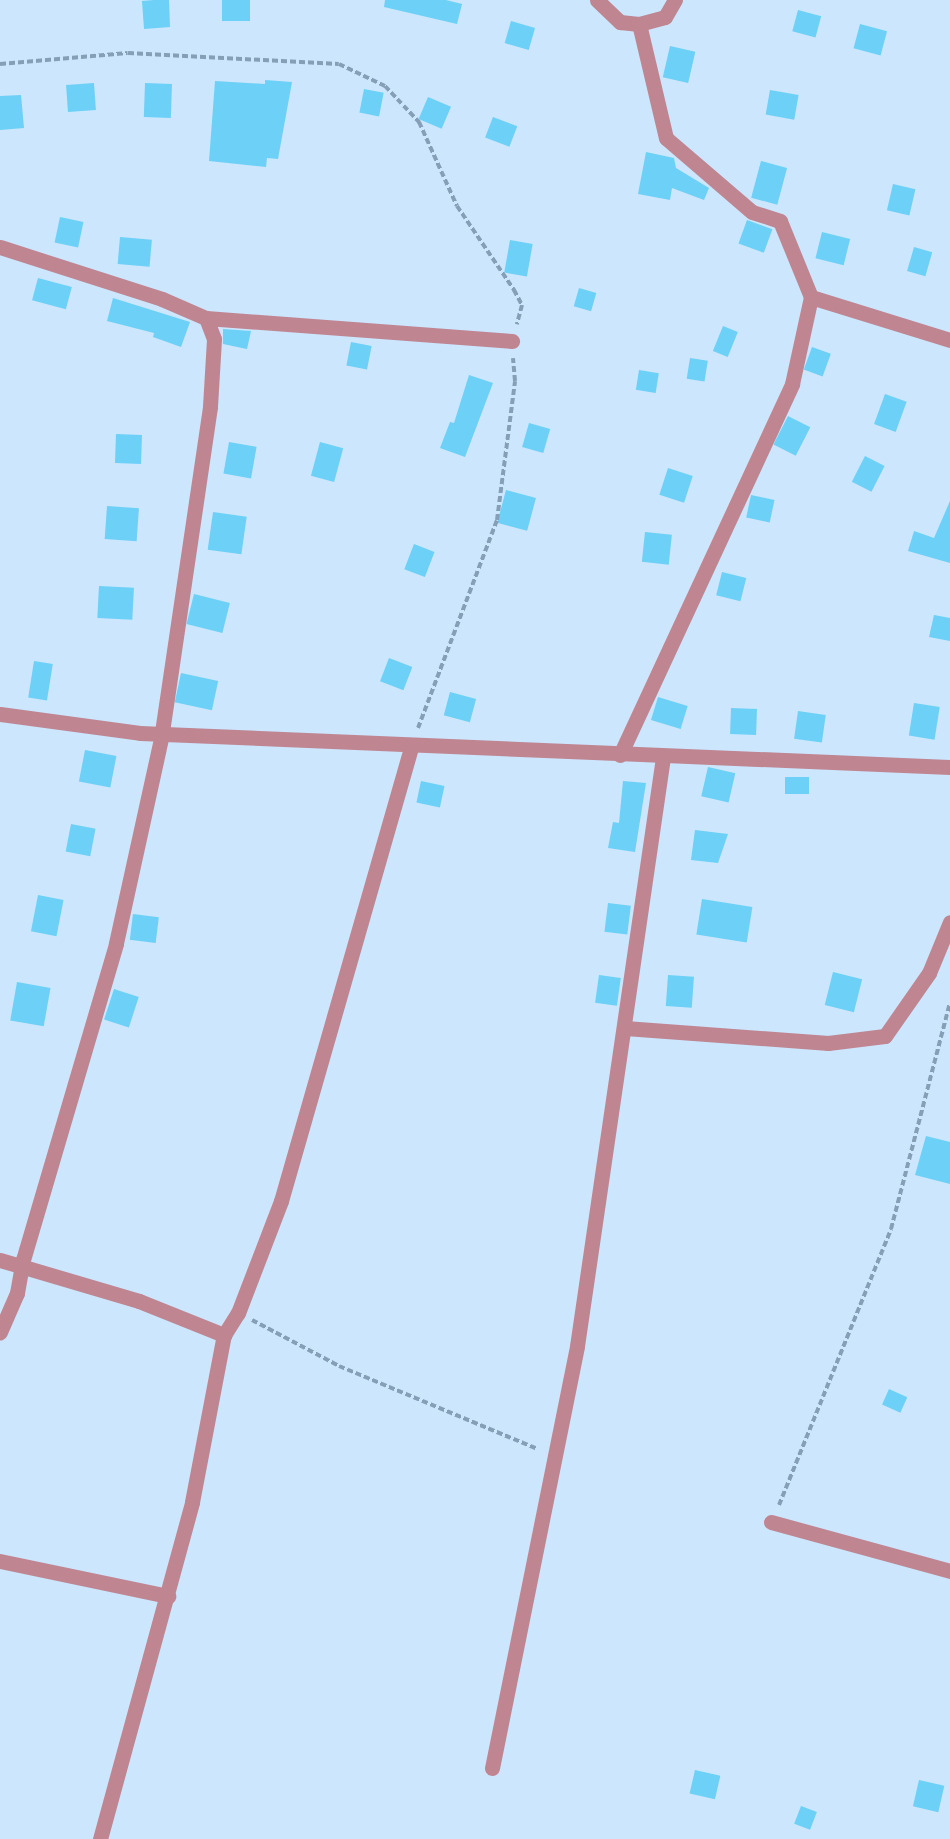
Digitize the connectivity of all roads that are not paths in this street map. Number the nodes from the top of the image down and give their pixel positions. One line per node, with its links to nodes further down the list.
1 (597, 0): 3 (street)
2 (675, 0): 3 (street)
3 (639, 24): 5 (street)
4 (0, 246): 6 (street)
5 (811, 297): 7 (street); 12 (street)
6 (206, 318): 8 (street); 10 (street)
7 (950, 340)
8 (512, 341)
9 (0, 714): 10 (street)
10 (162, 734): 11 (street); 18 (street)
11 (412, 745): 12 (street); 20 (street)
12 (620, 755): 13 (street)
13 (663, 757): 14 (street); 16 (street)
14 (950, 767)
15 (950, 922): 16 (street)
16 (625, 1028): 25 (street)
17 (0, 1260): 18 (street)
18 (22, 1268): 19 (street); 20 (street)
19 (0, 1332)
20 (224, 1335): 24 (street)
21 (771, 1522): 23 (street)
22 (0, 1562): 24 (street)
23 (950, 1571)
24 (168, 1596): 26 (street)
25 (492, 1768)
26 (100, 1839)

